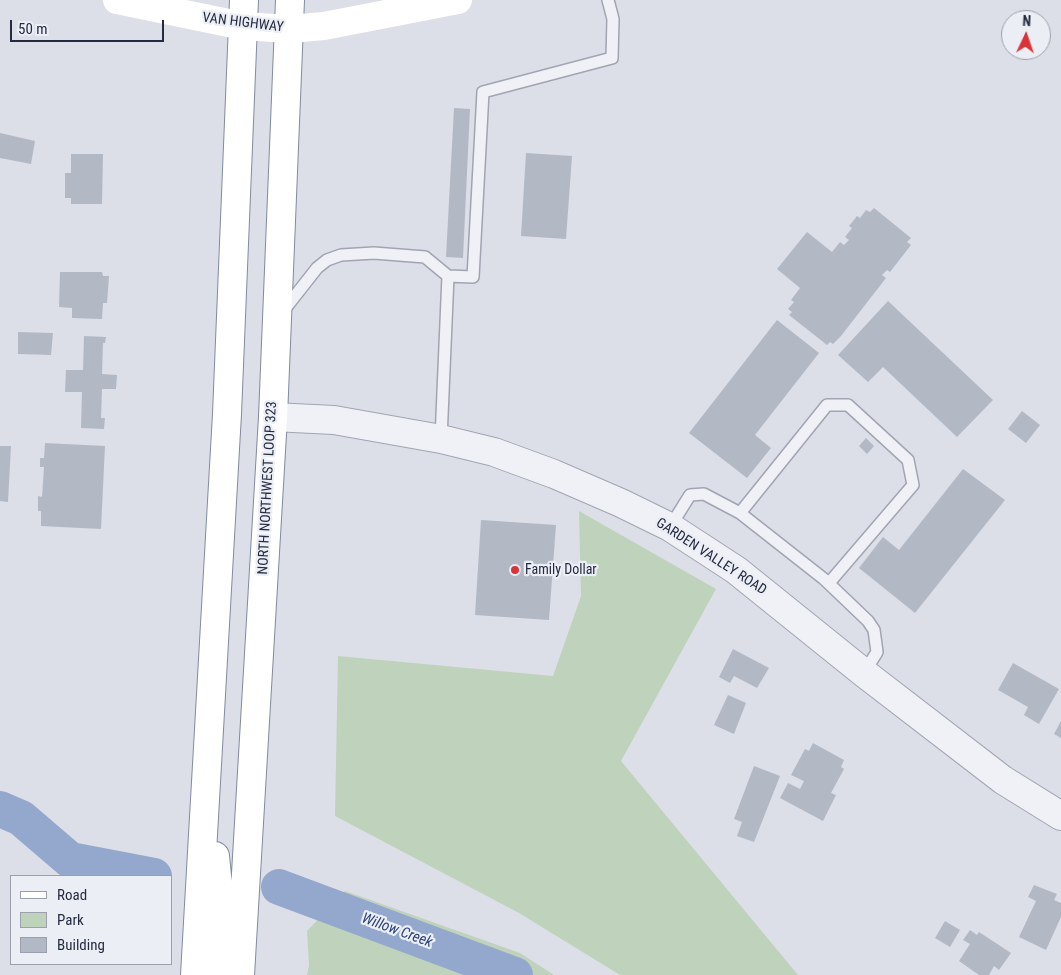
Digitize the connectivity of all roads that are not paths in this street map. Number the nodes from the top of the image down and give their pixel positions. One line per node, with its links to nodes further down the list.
1 (117, 0): 5 (main road, VAN HIGHWAY)
2 (290, 0): 6 (main road, NORTH NORTHWEST LOOP 323)
3 (458, 0): 6 (main road, VAN HIGHWAY)
4 (608, 0): 7 (lane)
5 (244, 13): 6 (main road, VAN HIGHWAY); 15 (main road)
6 (288, 29): 8 (main road, NORTH NORTHWEST LOOP 323)
7 (448, 276): 8 (lane); 10 (lane)
8 (276, 319): 9 (main road, NORTH NORTHWEST LOOP 323)
9 (273, 417): 10 (street, GARDEN VALLEY ROAD); 19 (main road, NORTH NORTHWEST LOOP 323)
10 (441, 439): 12 (street, GARDEN VALLEY ROAD)
11 (740, 513): 12 (lane); 13 (lane); 13 (lane)
12 (670, 527): 14 (street, GARDEN VALLEY ROAD)
13 (828, 583): 14 (lane)
14 (864, 674): 16 (street, GARDEN VALLEY ROAD)
15 (207, 764): 17 (main road); 18 (main road)
16 (1061, 816)
17 (195, 975)
18 (215, 975)
19 (240, 975)

